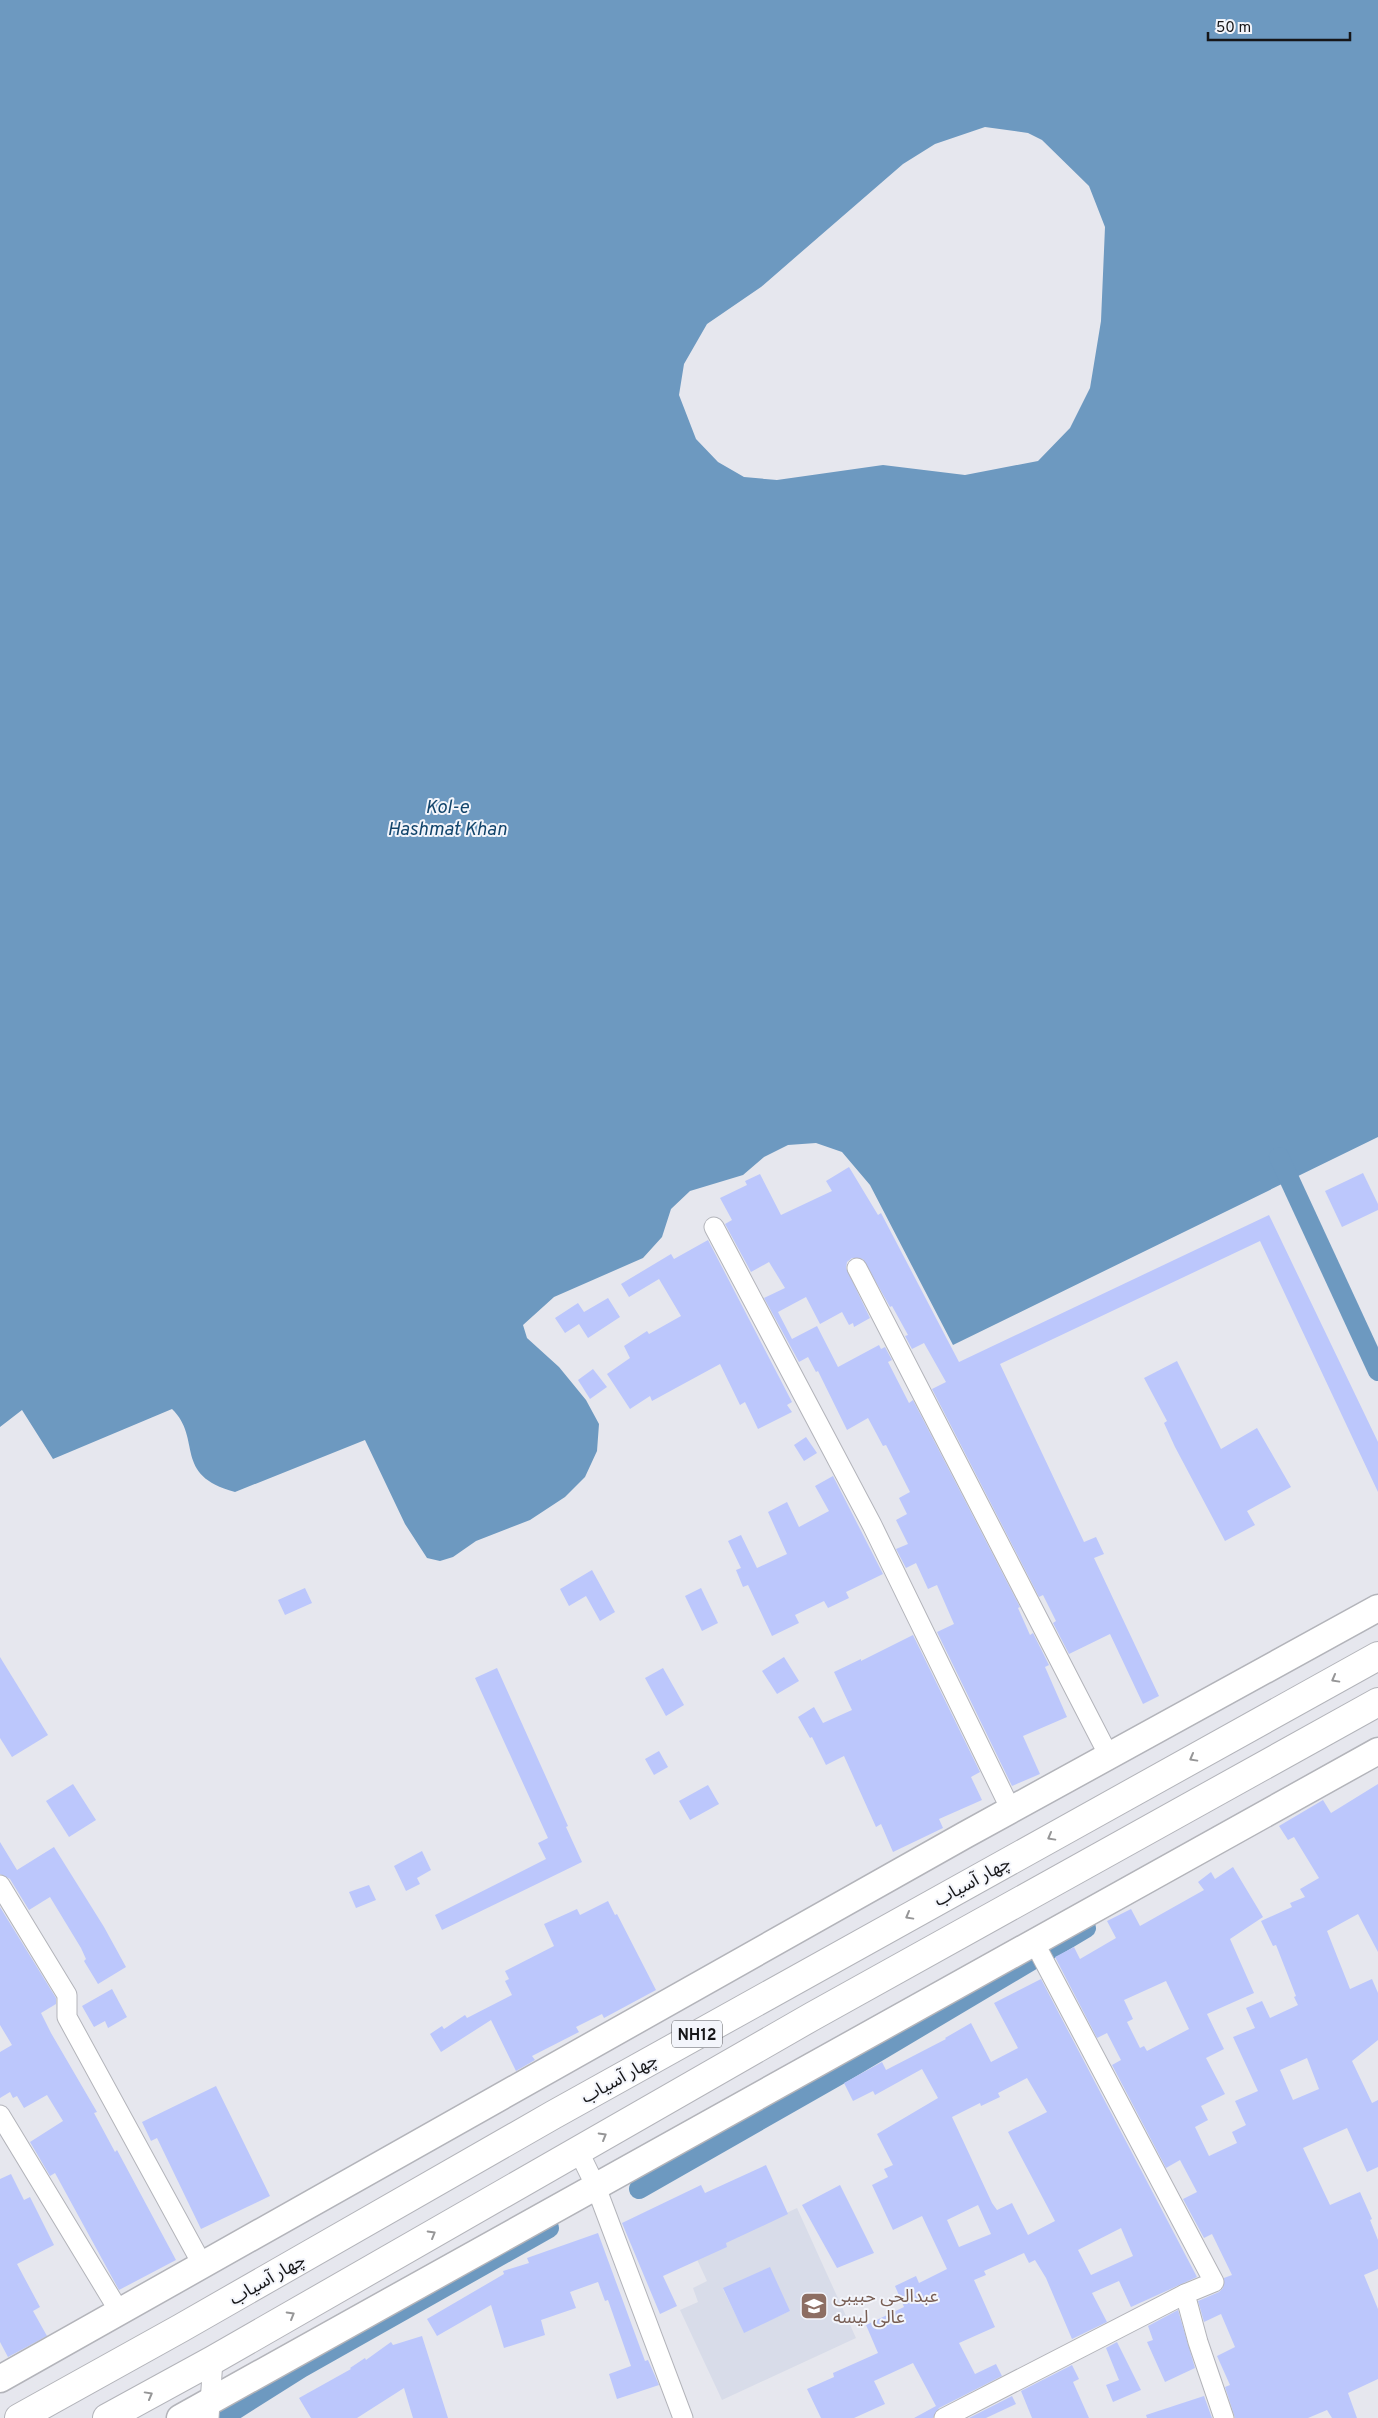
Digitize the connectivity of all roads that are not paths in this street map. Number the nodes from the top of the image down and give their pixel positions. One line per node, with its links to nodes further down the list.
1 (714, 1227): 8 (street)
2 (858, 1268): 7 (street)
3 (1378, 1608): 7 (street)
4 (1378, 1656): 20 (highway, چهار آسیاب / NH12, one-way to 20)
5 (1378, 1702): 12 (highway, NH12, one-way to 5)
6 (1378, 1751): 10 (street)
7 (1109, 1756): 8 (street)
8 (1011, 1810): 14 (street)
9 (0, 1885): 14 (street)
10 (1039, 1951): 13 (street); 15 (street)
11 (0, 2115): 16 (street)
12 (578, 2150): 13 (street); 17 (highway, NH12, one-way to 12)
13 (596, 2187): 19 (street); 23 (street)
14 (202, 2264): 16 (street)
15 (1186, 2294): 24 (street); 25 (street)
16 (119, 2311): 18 (street)
17 (213, 2360): 19 (street); 21 (highway, NH12, one-way to 17)
18 (0, 2379)
19 (209, 2410): 22 (street)
20 (19, 2418)
21 (106, 2418)
22 (180, 2418)
23 (683, 2418)
24 (944, 2418)
25 (1224, 2418)

